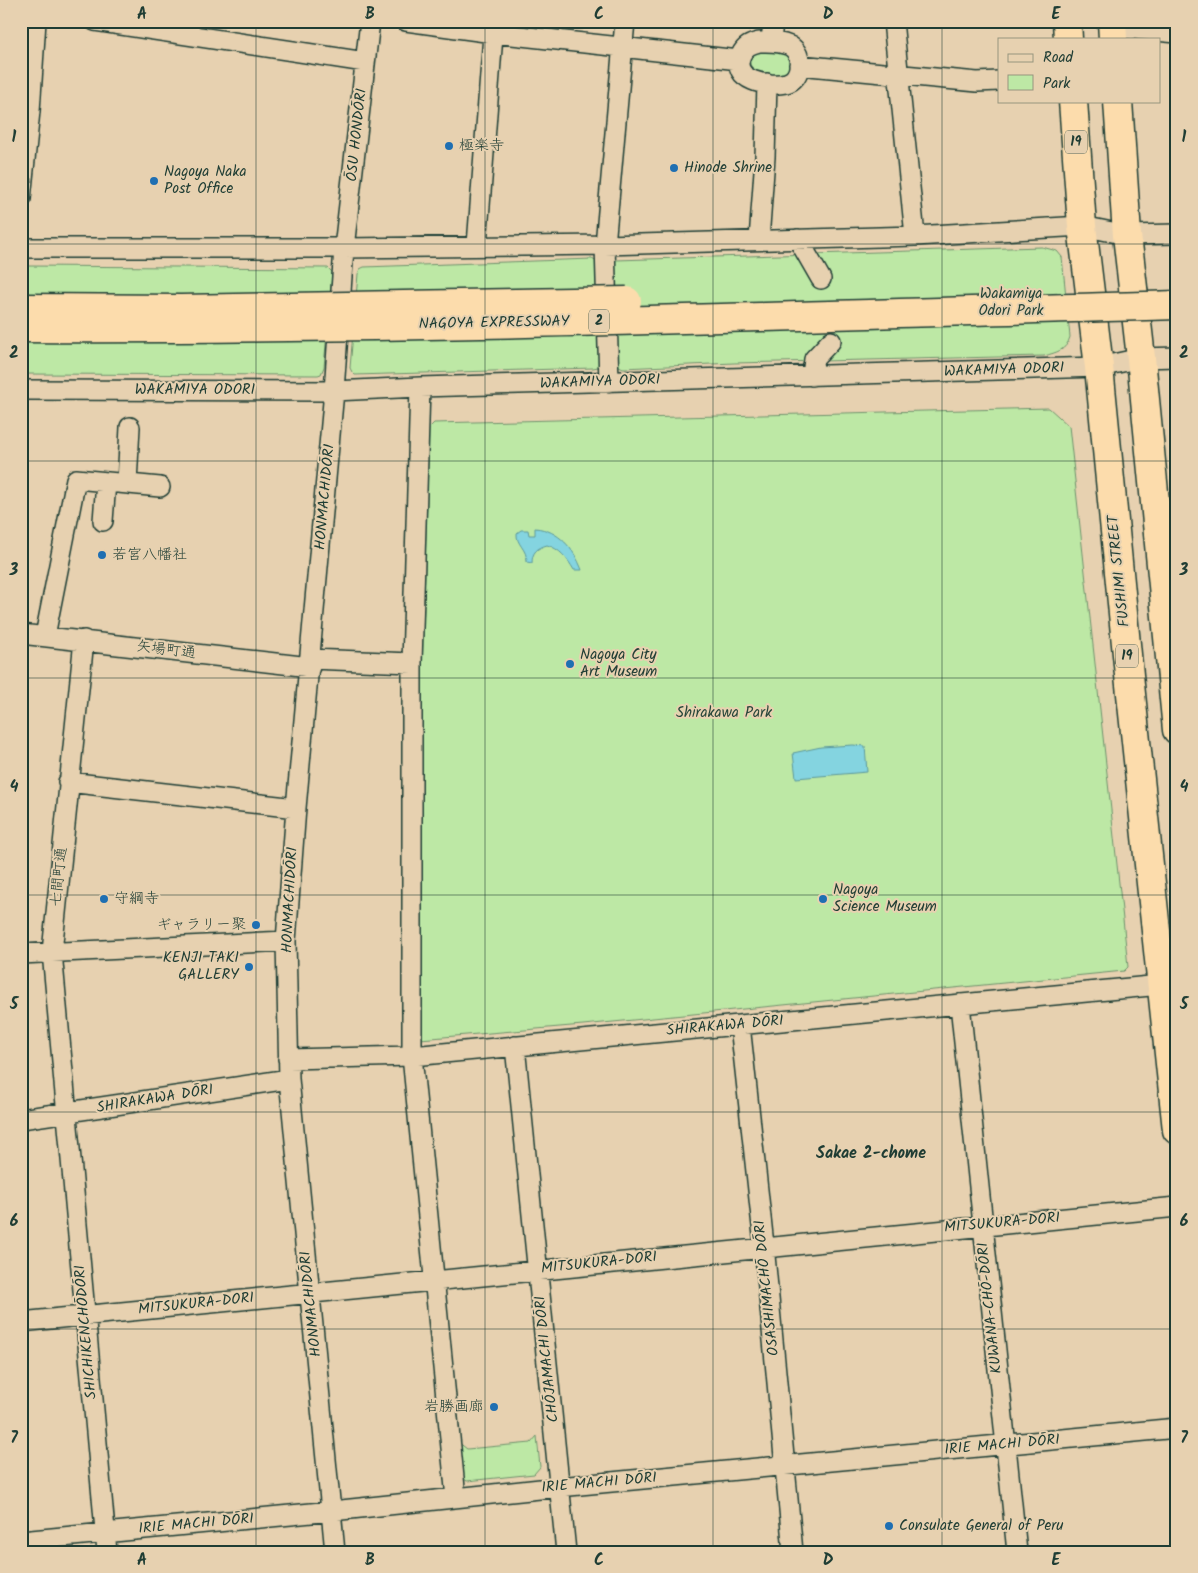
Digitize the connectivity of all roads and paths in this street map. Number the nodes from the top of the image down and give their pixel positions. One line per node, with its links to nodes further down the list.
1 (36, 21): 24 (street)
2 (95, 21): 9 (street)
3 (370, 21): 17 (street, ŌSU HONDŌRI)
4 (406, 21): 10 (street)
5 (625, 21): 15 (street)
6 (773, 21): 14 (street)
7 (893, 21): 19 (street)
8 (1067, 21): 13 (highway)
9 (136, 25): 17 (street)
10 (493, 27): 15 (street); 32 (street)
11 (1112, 29): 12 (street)
12 (1177, 33)
13 (1068, 38)
14 (771, 42): 16 (street); 18 (street)
15 (622, 47): 16 (street); 33 (street)
16 (739, 60): 21 (street)
17 (365, 62): 35 (street, ŌSU HONDŌRI)
18 (799, 66): 19 (street); 21 (street)
19 (898, 75): 20 (street); 29 (street)
20 (998, 81)
21 (767, 83): 31 (street)
22 (1073, 102): 26 (highway, FUSHIMI STREET / 19)
23 (1118, 102): 28 (highway)
24 (26, 110): 25 (street)
25 (21, 199)
26 (1082, 226): 28 (street); 29 (street); 44 (highway, FUSHIMI STREET / 19)
27 (1177, 234): 28 (street)
28 (1127, 235): 43 (highway)
29 (915, 236): 30 (street)
30 (798, 239): 31 (street); 36 (street)
31 (759, 240): 33 (street)
32 (477, 245): 33 (street); 35 (street)
33 (604, 245): 46 (street)
34 (21, 248): 35 (street)
35 (344, 248): 49 (street, HONMACHIDŌRI)
36 (822, 279)
37 (1177, 287): 39 (highway, NAGOYA EXPRESSWAY / 2, bridge)
38 (1177, 305): 40 (highway, NAGOYA EXPRESSWAY / 2, bridge)
39 (21, 308)
40 (21, 328)
41 (831, 341): 45 (street)
42 (1177, 356): 43 (street, WAKAMIYA ODORI)
43 (1141, 358): 44 (street, WAKAMIYA ODORI); 60 (highway)
44 (1099, 367): 45 (street, WAKAMIYA ODORI); 67 (highway, FUSHIMI STREET / 19)
45 (812, 376): 46 (street, WAKAMIYA ODORI)
46 (609, 382): 47 (street, WAKAMIYA ODORI)
47 (420, 387): 49 (street, WAKAMIYA ODORI); 59 (street)
48 (21, 390): 49 (street, WAKAMIYA ODORI)
49 (334, 391): 58 (street, HONMACHIDŌRI)
50 (130, 427): 52 (street)
51 (106, 482): 52 (street); 54 (street); 56 (street)
52 (127, 484): 53 (street)
53 (160, 487)
54 (103, 521)
55 (21, 634): 56 (street, 矢場町通)
56 (45, 636): 57 (street, 矢場町通)
57 (84, 640): 58 (street, 矢場町通); 62 (street, 七間町通)
58 (310, 663): 59 (street, 矢場町通); 63 (street, HONMACHIDŌRI)
59 (412, 663): 71 (street)
60 (1174, 684): 61 (highway)
61 (1177, 730)
62 (68, 782): 63 (street); 65 (street, 七間町通)
63 (296, 808): 64 (street, HONMACHIDŌRI)
64 (286, 940): 65 (street); 72 (street, HONMACHIDŌRI)
65 (52, 952): 66 (street); 74 (street, 七間町通)
66 (21, 954)
67 (1161, 985): 68 (street, SHIRAKAWA DŌRI); 76 (highway, FUSHIMI STREET / 19)
68 (960, 1004): 69 (street, SHIRAKAWA DŌRI); 78 (street, KUWANA-CHŌ-DŌRI)
69 (740, 1025): 70 (street, SHIRAKAWA DŌRI); 79 (street, OSASHIMACHŌ DŌRI)
70 (515, 1046): 71 (street, SHIRAKAWA DŌRI); 80 (street, CHŌJAMACHI DŌRI)
71 (412, 1056): 72 (street, SHIRAKAWA DŌRI); 81 (street)
72 (288, 1059): 73 (street, HONMACHIDŌRI)
73 (289, 1079): 74 (street, SHIRAKAWA DŌRI); 82 (street, HONMACHIDŌRI)
74 (66, 1113): 75 (street, SHIRAKAWA DŌRI); 83 (street, SHICHIKENCHŌDŌRI)
75 (21, 1119)
76 (1177, 1130)
77 (1177, 1207): 78 (street, MITSUKURA-DORI)
78 (982, 1225): 79 (street, MITSUKURA-DORI); 86 (street, KUWANA-CHŌ-DŌRI)
79 (764, 1246): 80 (street, MITSUKURA-DORI); 87 (street, OSASHIMACHŌ DŌRI)
80 (538, 1269): 81 (street, MITSUKURA-DORI); 88 (street, CHŌJAMACHI DŌRI)
81 (434, 1279): 82 (street, MITSUKURA-DORI); 89 (street)
82 (310, 1291): 83 (street, MITSUKURA-DORI); 90 (street, HONMACHIDŌRI)
83 (85, 1316): 84 (street, MITSUKURA-DORI); 91 (street, SHICHIKENCHŌDŌRI)
84 (21, 1322)
85 (1177, 1428): 86 (street, IRIE MACHI DŌRI)
86 (1005, 1445): 87 (street, IRIE MACHI DŌRI); 97 (street, KUWANA-CHŌ-DŌRI)
87 (785, 1466): 88 (street, IRIE MACHI DŌRI); 96 (street, OSASHIMACHŌ DŌRI)
88 (559, 1487): 89 (street, IRIE MACHI DŌRI); 95 (street, CHŌJAMACHI DŌRI)
89 (456, 1498): 90 (street, IRIE MACHI DŌRI)
90 (332, 1511): 91 (street, IRIE MACHI DŌRI); 94 (street, HONMACHIDŌRI)
91 (105, 1533): 92 (street, IRIE MACHI DŌRI); 93 (street, SHICHIKENCHŌDŌRI)
92 (21, 1541)
93 (107, 1552)
94 (335, 1552)
95 (566, 1552)
96 (793, 1552)
97 (1017, 1552)

